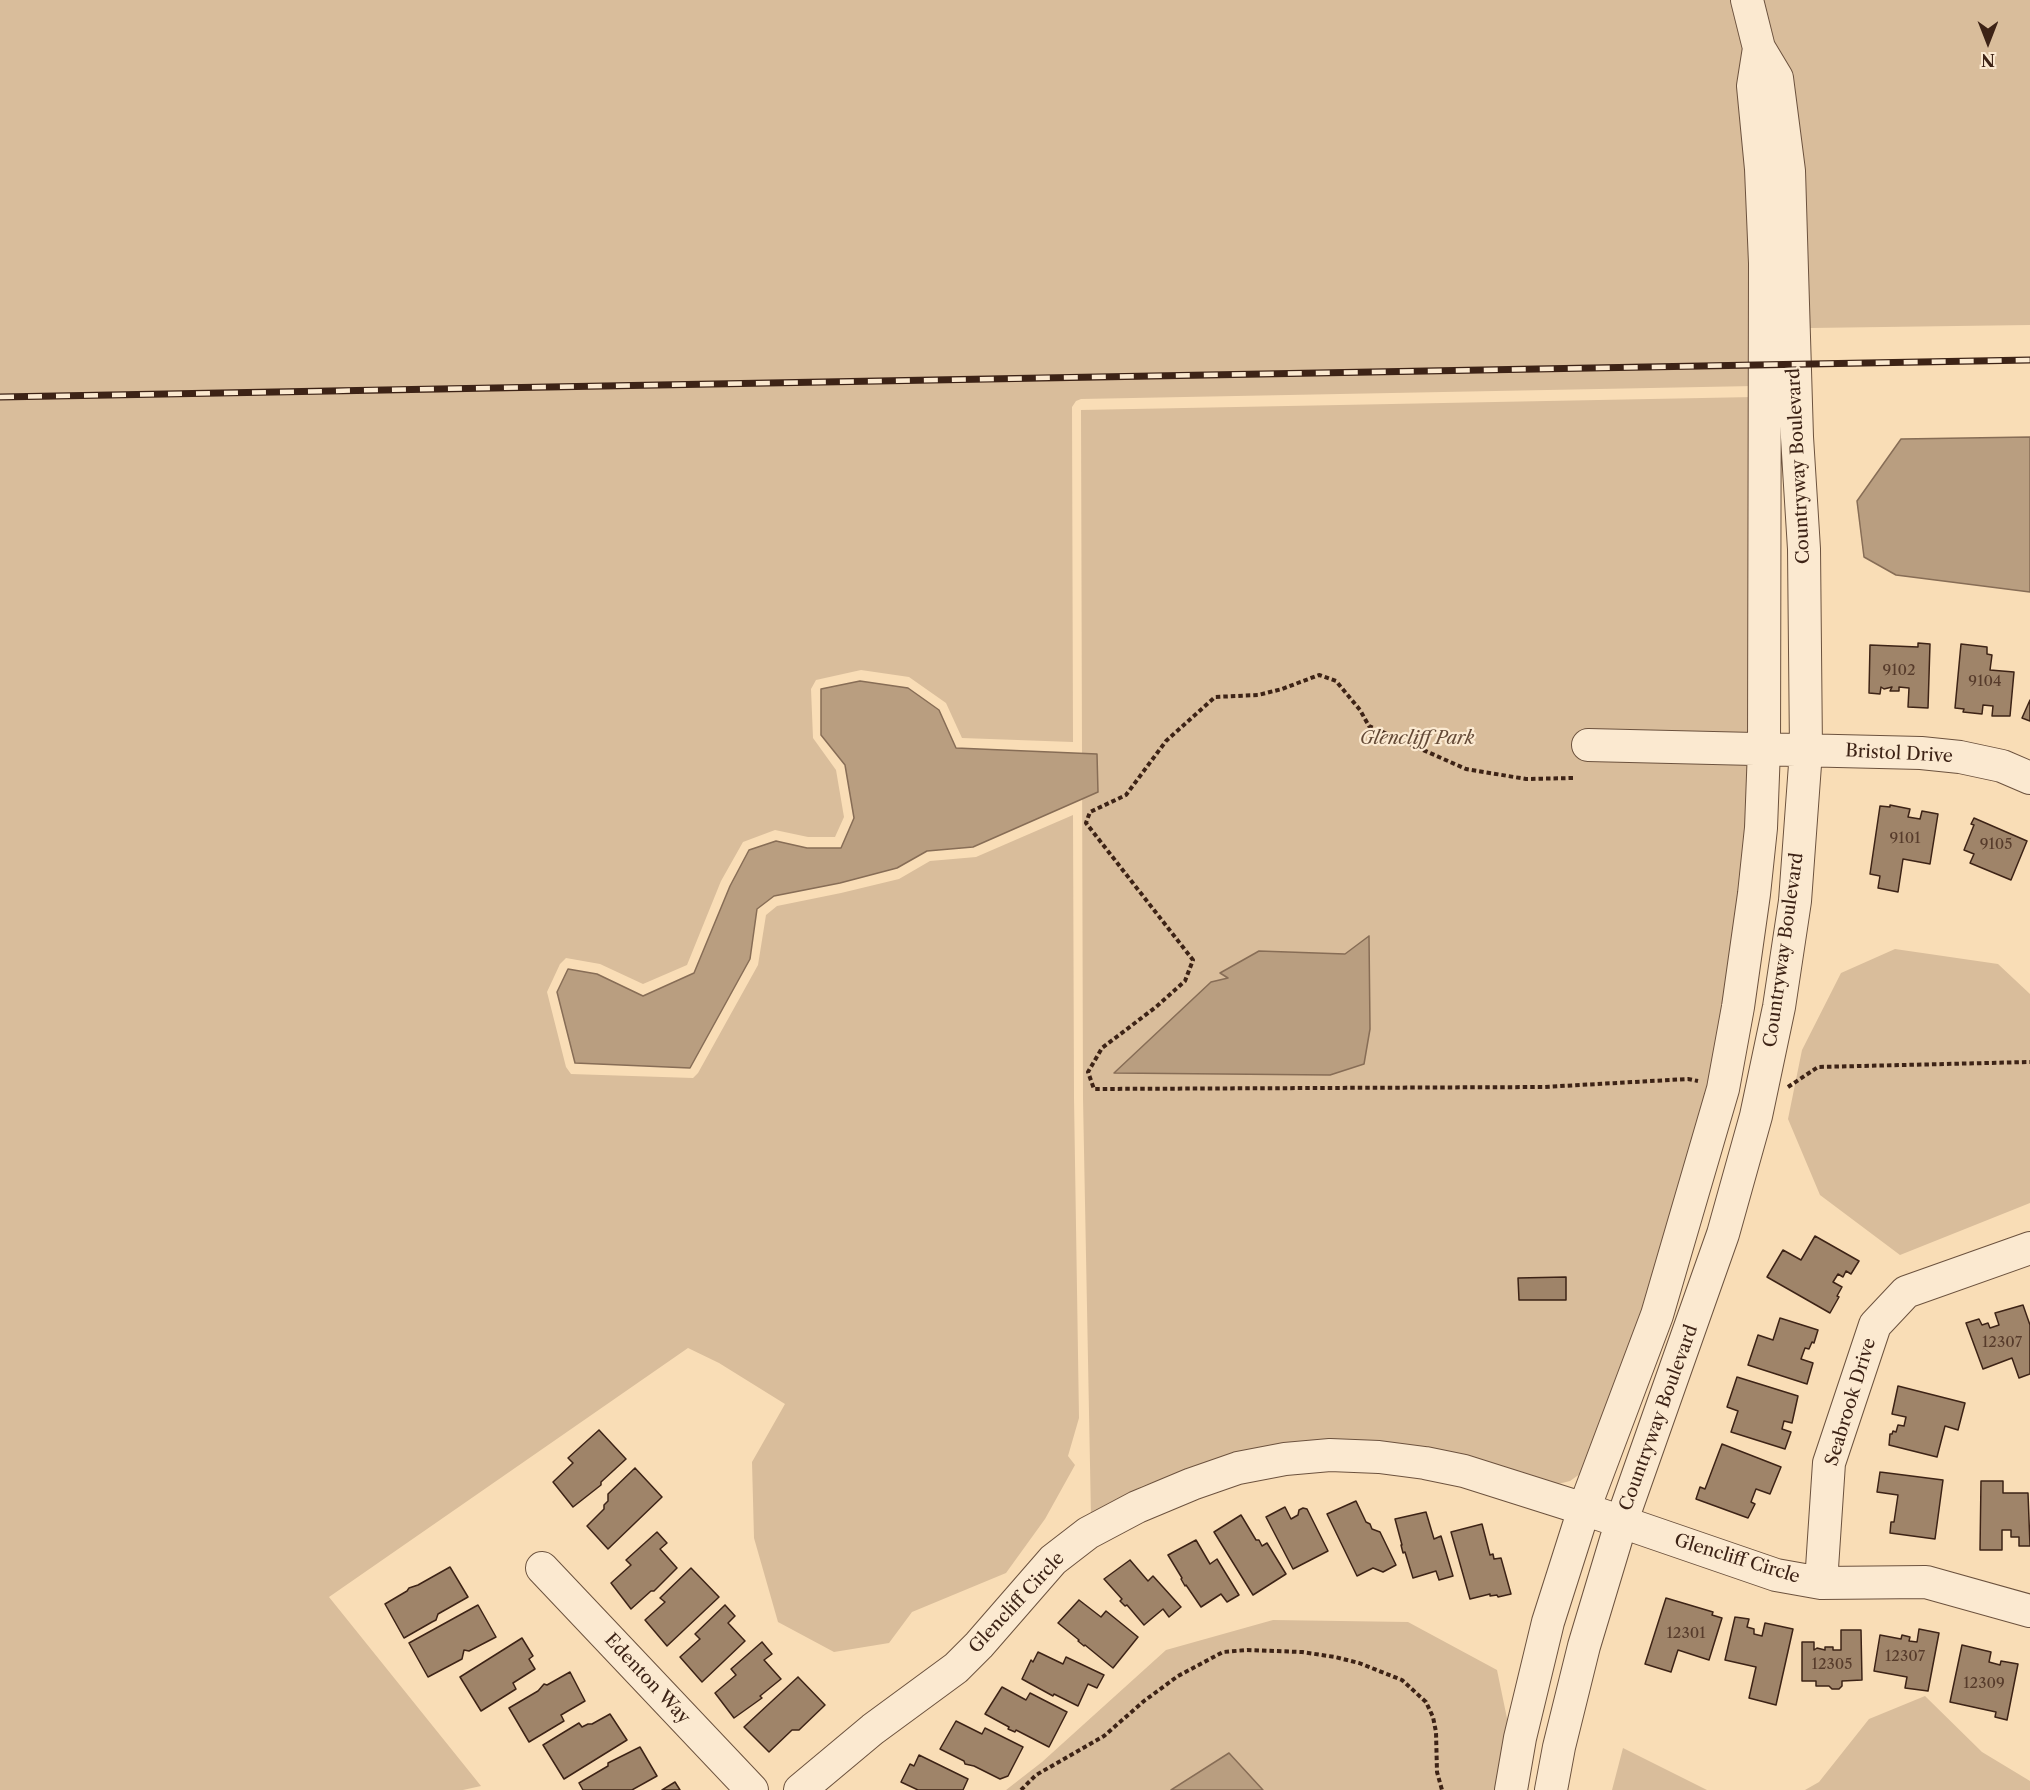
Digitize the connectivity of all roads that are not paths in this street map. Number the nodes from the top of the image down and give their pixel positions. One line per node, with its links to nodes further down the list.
1 (1747, 0): 2 (street, Countryway Boulevard)
2 (1759, 48): 4 (street, Countryway Boulevard); 5 (street, Countryway Boulevard)
3 (1588, 745): 4 (street, Bristol Drive)
4 (1764, 749): 5 (street, Bristol Drive); 8 (street, Countryway Boulevard)
5 (1806, 751): 6 (street, Bristol Drive); 10 (street, Countryway Boulevard)
6 (2030, 778)
7 (2030, 1248): 17 (street, Seabrook Drive)
8 (1668, 1279): 9 (street, Countryway Boulevard); 12 (street)
9 (1600, 1465): 11 (street); 12 (street, Countryway Boulevard)
10 (1636, 1481): 12 (street, Countryway Boulevard); 13 (street, Glencliff Circle)
11 (1542, 1496): 12 (street, Glencliff Circle); 14 (street, Glencliff Circle); 21 (street, Glencliff Circle)
12 (1603, 1516): 13 (street, Glencliff Circle); 14 (street, Countryway Boulevard); 15 (street, Countryway Boulevard); 19 (street)
13 (1657, 1535): 15 (street); 17 (street, Glencliff Circle)
14 (1570, 1553): 22 (street, Countryway Boulevard)
15 (1608, 1565): 19 (street, Countryway Boulevard)
16 (542, 1568): 20 (street, Edenton Way)
17 (1821, 1583): 18 (street, Glencliff Circle)
18 (2030, 1611)
19 (1559, 1747): 23 (street, Countryway Boulevard)
20 (752, 1790)
21 (800, 1790)
22 (1511, 1790)
23 (1551, 1790)

